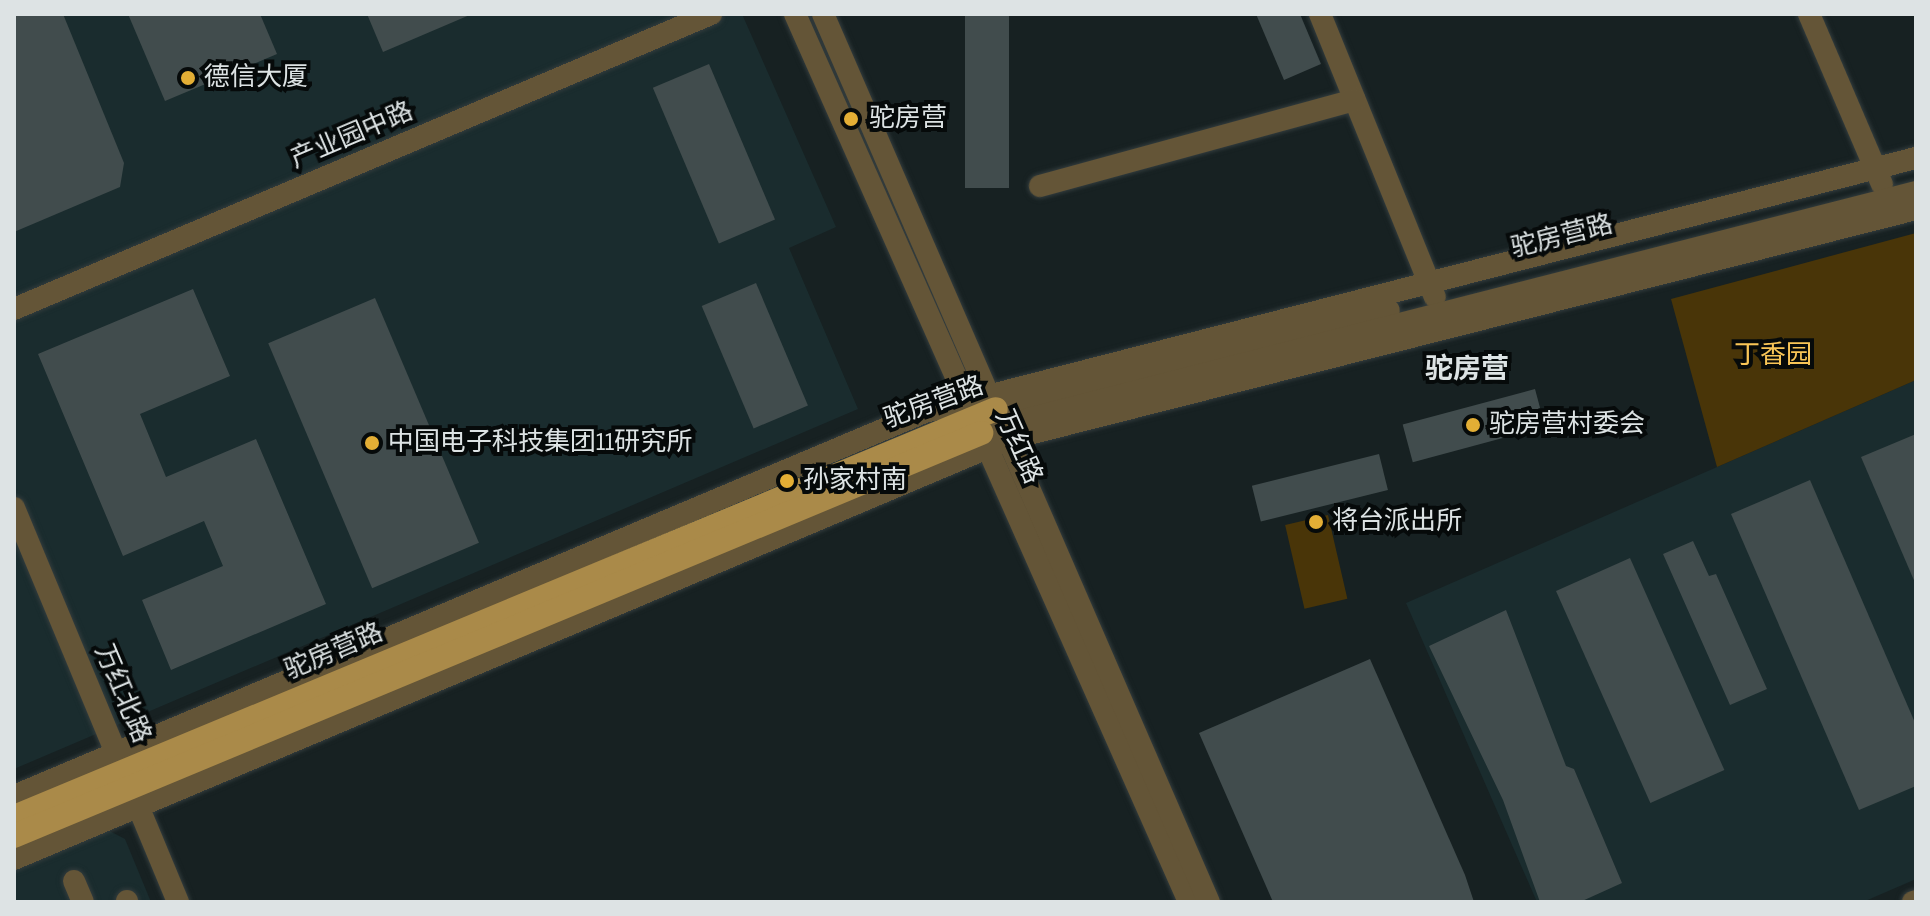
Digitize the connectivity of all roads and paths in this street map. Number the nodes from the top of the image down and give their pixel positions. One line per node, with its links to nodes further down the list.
1 (711, 14): 14 (street, 产业园中路)
2 (795, 14): 15 (street, 万红路)
3 (823, 14): 15 (street, 万红路)
4 (1320, 14): 6 (street)
5 (1809, 14): 9 (street)
6 (1354, 100): 10 (street); 13 (street)
7 (1916, 158): 9 (street)
8 (1916, 171): 9 (street)
9 (1879, 179): 13 (street, 驼房营路)
10 (1040, 186)
11 (1916, 192): 15 (street, 驼房营路)
12 (1916, 209): 15 (street)
13 (1433, 291): 15 (street, 驼房营路)
14 (14, 309)
15 (988, 420): 17 (main road, 驼房营路); 17 (street); 23 (street, 万红路); 24 (street, 万红路)
16 (14, 508): 17 (street, 万红北路)
17 (128, 779): 18 (street); 19 (main road, 驼房营路); 20 (main road, 驼房营路); 21 (street); 22 (street, 万红北路)
18 (14, 796)
19 (14, 817)
20 (14, 836)
21 (14, 859)
22 (178, 902)
23 (1189, 902)
24 (1209, 902)

